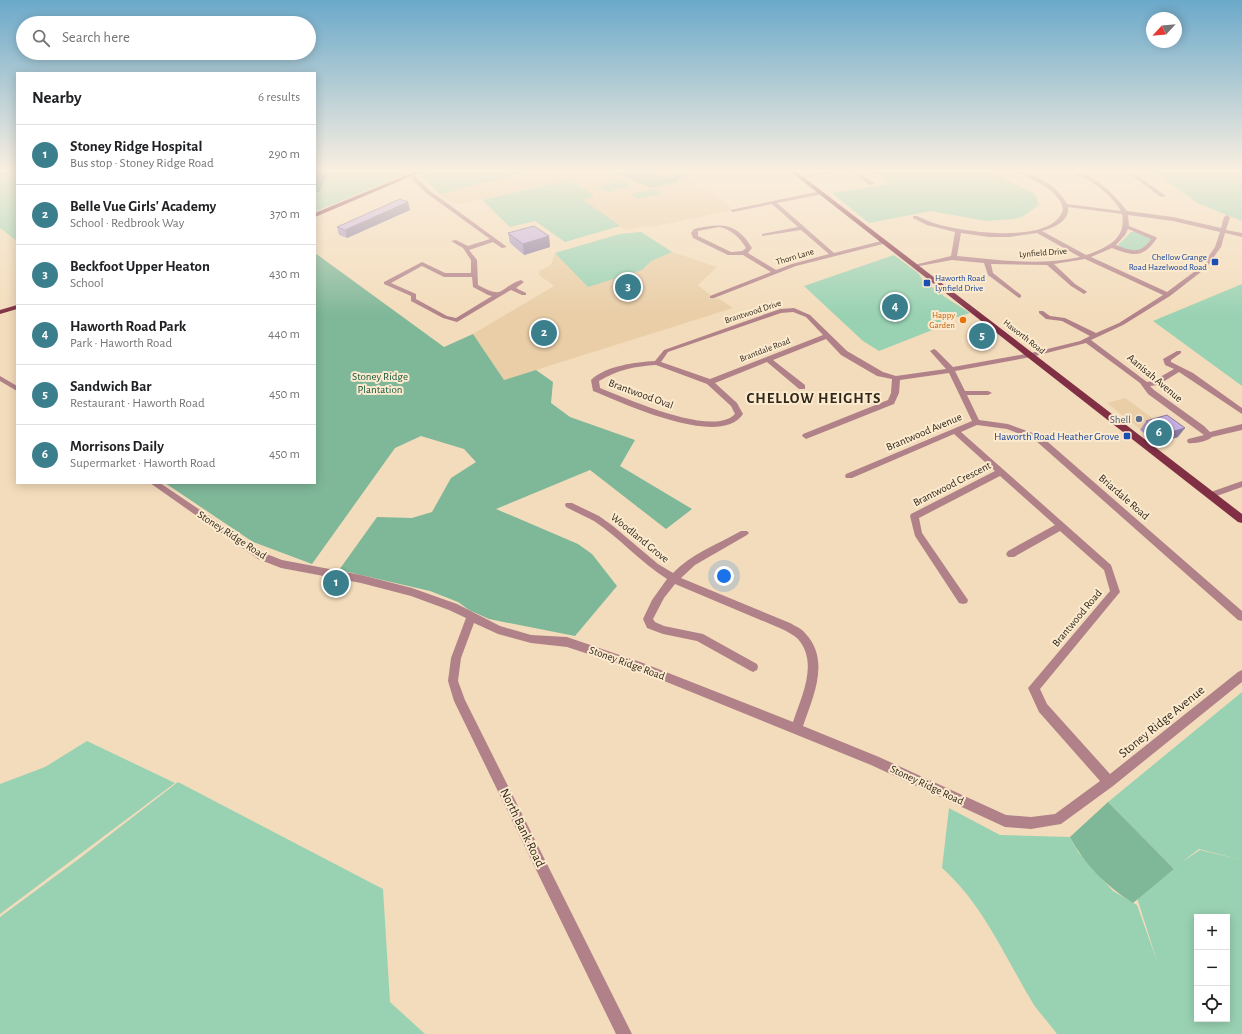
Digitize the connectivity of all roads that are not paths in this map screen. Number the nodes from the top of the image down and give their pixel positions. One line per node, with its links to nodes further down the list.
1 (466, 220): 16 (street)
2 (793, 220): 10 (street)
3 (857, 220): 18 (main road, Haworth Road)
4 (922, 220): 11 (street)
5 (1061, 220): 12 (street)
6 (1126, 220): 9 (street)
7 (1178, 220): 13 (street)
8 (1226, 220): 13 (street, Brantwood Drive)
9 (1126, 227): 19 (street, Lynfield Drive); 19 (street)
10 (801, 228): 14 (street); 23 (street)
11 (958, 231): 12 (street); 25 (street)
12 (1037, 231): 24 (street)
13 (1222, 231): 15 (street); 36 (street, Brantwood Drive)
14 (764, 235)
15 (1242, 236)
16 (493, 240): 20 (street); 21 (street)
17 (454, 241): 21 (street)
18 (885, 242): 23 (street, Thorn Lane); 28 (main road, Haworth Road)
19 (1112, 246): 24 (street, Lynfield Drive)
20 (504, 247)
21 (467, 248): 30 (street)
22 (744, 253): 22 (street); 29 (street)
23 (833, 255): 29 (street, Thorn Lane)
24 (1085, 257): 27 (street, Lynfield Drive); 36 (street)
25 (954, 258): 26 (street, Lynfield Drive); 28 (street, Lynfield Drive)
26 (987, 262): 27 (street, Lynfield Drive); 37 (street)
27 (1048, 262): 33 (street)
28 (916, 266): 47 (main road, Haworth Road)
29 (774, 272): 38 (street, Thorn Lane)
30 (474, 275): 35 (street); 35 (street)
31 (521, 282): 32 (street)
32 (511, 288): 34 (street); 35 (street)
33 (1084, 292)
34 (524, 294)
35 (499, 295)
36 (1168, 295): 43 (street, Brantwood Drive)
37 (1019, 296)
38 (712, 297)
39 (16, 307): 40 (main road)
40 (0, 312)
41 (1041, 312): 43 (street)
42 (827, 336): 48 (street, Brantdale Road); 49 (street, Brantwood Drive); 53 (street, Brantwood Drive)
43 (1096, 336): 44 (street, Brantwood Drive)
44 (1086, 340): 47 (street, Brantwood Drive); 55 (street, Aanisah Avenue)
45 (934, 351): 51 (street, Brantwood Avenue)
46 (1179, 352): 50 (street)
47 (1031, 355): 51 (street, Brantwood Drive); 71 (main road, Haworth Road)
48 (768, 358): 54 (street, Brantdale Road); 56 (street)
49 (657, 363): 54 (street, Brantwood Oval); 54 (street, Brantwood Oval)
50 (1179, 369): 55 (street); 60 (street)
51 (951, 370): 53 (street, Brantwood Drive); 58 (street, Brantwood Avenue)
52 (0, 378): 57 (street)
53 (896, 378): 65 (street)
54 (710, 382)
55 (1146, 384): 64 (street, Aanisah Avenue)
56 (802, 386)
57 (16, 388)
58 (962, 393): 59 (street); 61 (street, Brantwood Avenue)
59 (988, 393)
60 (1242, 412)
61 (976, 422): 63 (street, Brantwood Avenue); 79 (street, Briardale Road)
62 (1242, 427): 64 (street)
63 (955, 431): 67 (street, Brantwood Road); 68 (street, Brantwood Avenue)
64 (1208, 435): 66 (street)
65 (806, 436)
66 (1191, 441)
67 (1001, 472): 74 (street, Brantwood Road); 78 (street, Brantwood Crescent)
68 (849, 476)
69 (155, 484): 80 (street, Stoney Ridge Road)
70 (1242, 484): 71 (street)
71 (1211, 495): 73 (main road, Haworth Road)
72 (569, 505): 77 (street, Woodland Grove)
73 (1242, 519)
74 (1061, 526): 76 (street); 84 (street, Brantwood Road)
75 (744, 533): 77 (street)
76 (1010, 554)
77 (674, 580): 81 (street); 83 (street, Woodland Grove)
78 (963, 600)
79 (1242, 617)
80 (471, 618): 83 (street, Stoney Ridge Road); 86 (street, North Bank Road)
81 (753, 667)
82 (1242, 675): 84 (street, Stoney Ridge Avenue)
83 (796, 730): 85 (street, Stoney Ridge Road)
84 (1109, 782): 85 (street, Stoney Ridge Avenue)
85 (1099, 790)
86 (624, 1034)

